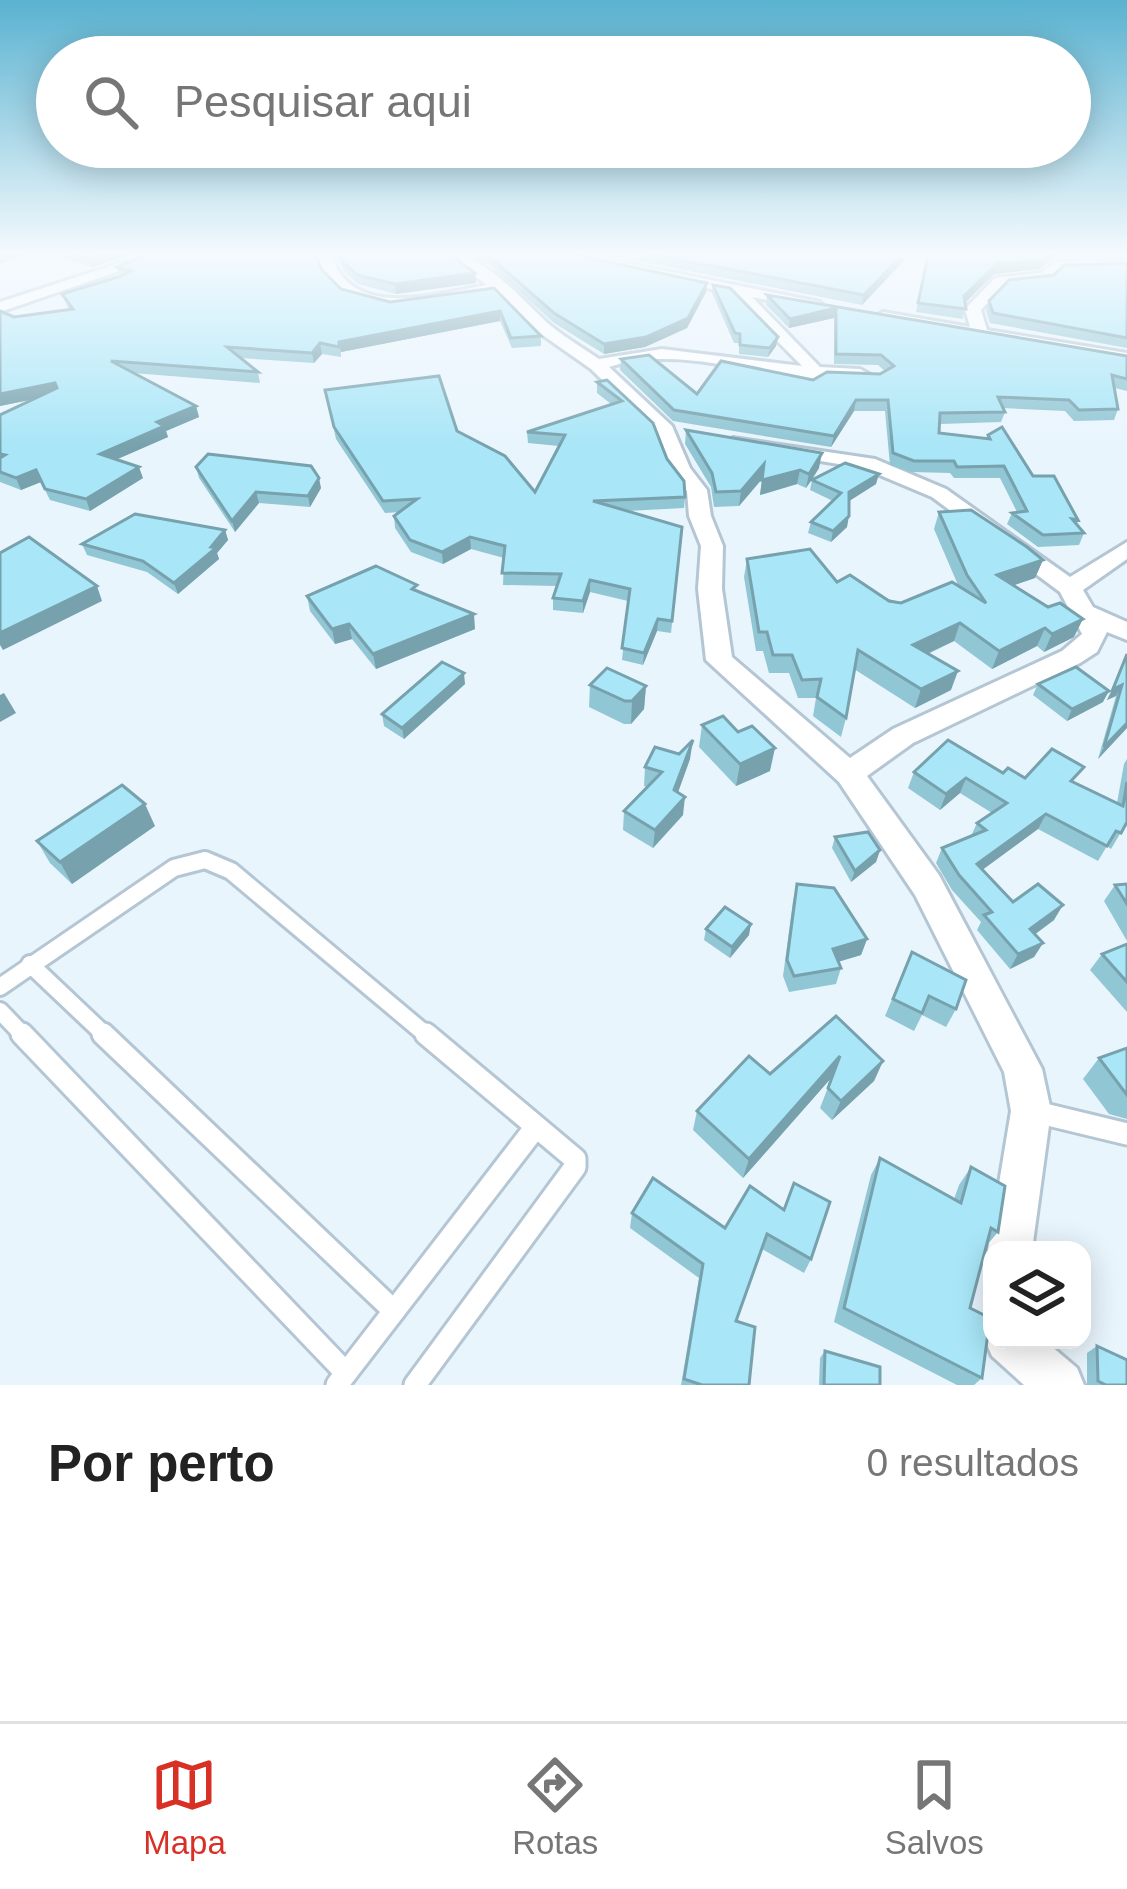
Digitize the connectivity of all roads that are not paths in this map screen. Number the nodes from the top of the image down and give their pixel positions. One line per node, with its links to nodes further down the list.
1 (535, 317): 7 (street)
2 (764, 317): 8 (street)
3 (876, 317): 5 (street)
4 (975, 317): 5 (street)
5 (980, 331): 6 (street)
6 (1127, 358)
7 (597, 364): 8 (street); 15 (street)
8 (816, 373): 9 (street)
9 (878, 374)
10 (724, 440): 12 (street)
11 (1127, 549): 12 (street)
12 (1070, 587): 13 (street)
13 (1085, 614): 14 (street); 15 (street)
14 (1127, 632)
15 (850, 774): 19 (street)
16 (30, 964): 17 (lane); 20 (lane); 23 (lane)
17 (0, 987)
18 (0, 1012): 25 (lane)
19 (1031, 1111): 21 (lane); 22 (street)
20 (535, 1128): 23 (lane); 26 (lane)
21 (1127, 1134)
22 (1011, 1241)
23 (394, 1311): 25 (lane)
24 (1018, 1349): 27 (street)
25 (342, 1379)
26 (415, 1385)
27 (1060, 1385)

